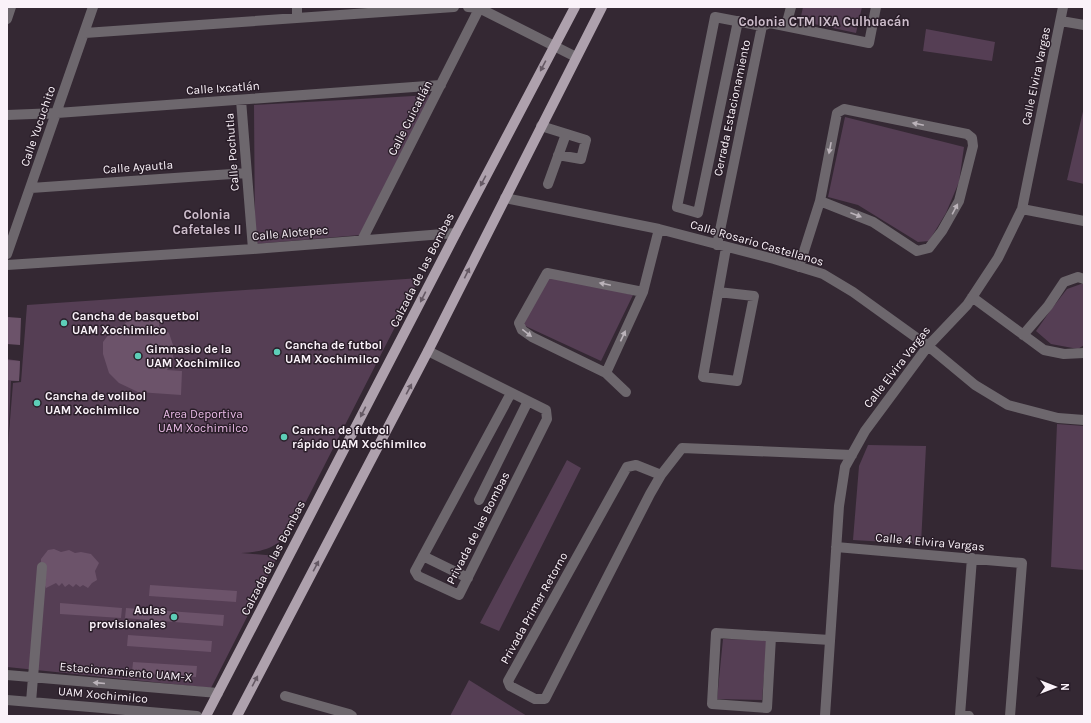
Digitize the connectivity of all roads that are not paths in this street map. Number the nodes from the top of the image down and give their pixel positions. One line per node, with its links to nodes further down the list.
1 (11, 7): 13 (street)
2 (93, 7): 19 (street, Calle Yucuchito)
3 (297, 7): 12 (street)
4 (454, 7): 12 (street)
5 (468, 7): 11 (street)
6 (575, 7): 20 (main road, Calzada de las Bombas)
7 (602, 7): 21 (main road)
8 (791, 7): 18 (street)
9 (876, 7): 18 (street)
10 (1063, 7): 15 (street, Calle Elvira Vargas)
11 (480, 8): 20 (street); 22 (street, Calle Cuicatlán)
12 (297, 18): 19 (street)
13 (7, 19)
14 (738, 21): 14 (street, Cerrada Estacionamiento); 17 (street, Cerrada Estacionamiento)
15 (1061, 21): 16 (street); 34 (street, Calle Elvira Vargas)
16 (1084, 25)
17 (762, 26): 18 (street); 39 (street, Cerrada Estacionamiento)
18 (786, 26)
19 (84, 33): 24 (street, Calle Yucuchito)
20 (554, 46): 21 (street); 37 (main road, Calzada de las Bombas, one-way to 37)
21 (576, 57): 26 (main road)
22 (441, 85): 23 (street, Calle Ixcatlán); 38 (street, Calle Cuicatlán)
23 (241, 100): 24 (street, Calle Ixcatlán); 29 (street, Calle Pochutla)
24 (57, 113): 25 (street, Calle Ixcatlán); 31 (street, Calle Yucuchito)
25 (7, 116)
26 (541, 126): 27 (street); 32 (main road)
27 (566, 134): 28 (street); 28 (street)
28 (558, 155): 30 (street)
29 (246, 173): 31 (street, Calle Ayautla); 40 (street, Calle Pochutla)
30 (548, 184)
31 (31, 188): 41 (street, Calle Yucuchito)
32 (505, 198): 36 (street, Calle Rosario Castellanos); 50 (main road, one-way to 32)
33 (820, 201): 33 (street, one-way to 33); 43 (street)
34 (1022, 209): 35 (street); 47 (street, Calle Elvira Vargas)
35 (1084, 221)
36 (659, 229): 39 (street, Calle Rosario Castellanos); 45 (street)
37 (456, 233): 38 (street, Calle Alotepec); 69 (main road, Calzada de las Bombas, one-way to 69)
38 (362, 240): 40 (street, Calle Alotepec)
39 (721, 246): 43 (street, Calle Rosario Castellanos); 46 (street, Cerrada Estacionamiento)
40 (253, 249): 42 (street, Calle Alotepec)
41 (7, 254)
42 (7, 265)
43 (799, 267): 49 (street, Calle Rosario Castellanos)
44 (1084, 279): 48 (street)
45 (643, 292): 52 (street, one-way to 45); 52 (street, one-way to 52)
46 (718, 292): 46 (street, Cerrada Estacionamiento)
47 (972, 297): 48 (street); 49 (street, Calle Elvira Vargas)
48 (1023, 335): 51 (street)
49 (928, 346): 56 (street, Calle Rosario Castellanos); 57 (street, Calle Elvira Vargas)
50 (428, 351): 54 (street, Privada de las Bombas); 75 (main road, one-way to 50)
51 (1084, 353)
52 (606, 373): 53 (street)
53 (626, 392)
54 (511, 393): 55 (street, Privada de las Bombas); 61 (street, Privada de las Bombas)
55 (528, 401): 59 (street); 64 (street, Privada de las Bombas)
56 (1084, 420)
57 (852, 455): 58 (street, Privada Primer Retorno); 60 (street, Calle Elvira Vargas)
58 (661, 475): 58 (street, Privada Primer Retorno)
59 (480, 500)
60 (836, 547): 62 (street, Calle 4 Elvira Vargas); 66 (street, Calle Elvira Vargas)
61 (423, 556): 64 (street); 64 (street, Privada de las Bombas)
62 (972, 558): 78 (street); 79 (street, Calle 4 Elvira Vargas)
63 (42, 567): 68 (street)
64 (468, 578)
65 (771, 637): 65 (street); 66 (street)
66 (830, 640): 77 (street, Calle Elvira Vargas)
67 (7, 675): 68 (street, Estacionamiento UAM-X)
68 (33, 677): 69 (street, Estacionamiento UAM-X, one-way to 68); 72 (street)
69 (218, 693): 74 (main road, Calzada de las Bombas)
70 (285, 696): 76 (street)
71 (7, 700): 72 (street, UAM Xochimilco)
72 (31, 702): 73 (street, UAM Xochimilco)
73 (197, 716)
74 (206, 716)
75 (237, 716)
76 (352, 716)
77 (825, 716)
78 (969, 716)
79 (1010, 716)

